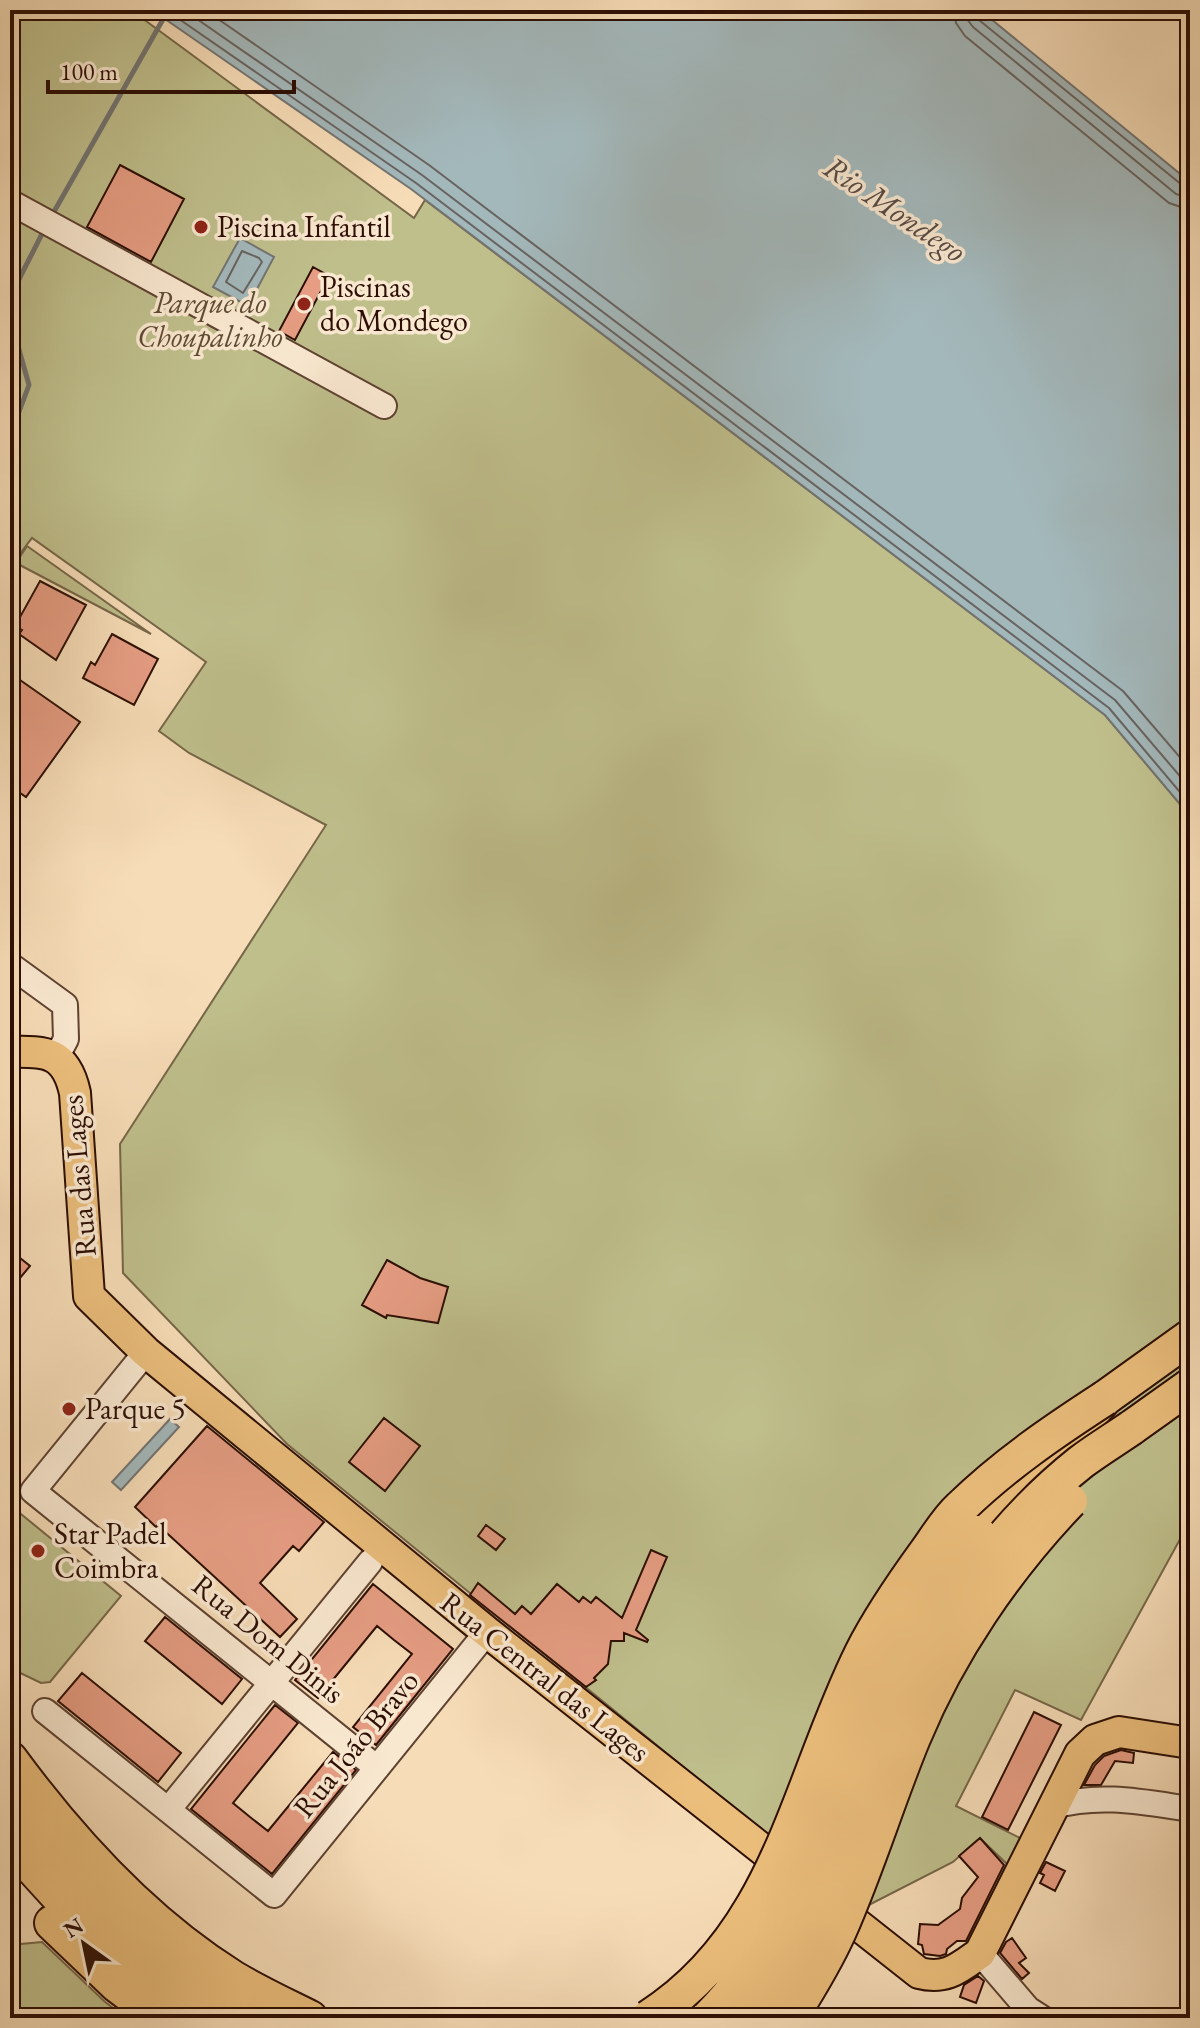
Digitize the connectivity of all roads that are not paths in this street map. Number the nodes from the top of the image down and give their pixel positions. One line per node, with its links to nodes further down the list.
1 (10, 202): 2 (street)
2 (384, 406)
3 (10, 965): 5 (street)
4 (10, 1052): 5 (main road, Rua das Lages)
5 (56, 1058): 7 (main road, Rua das Lages)
6 (1190, 1337): 9 (highway)
7 (135, 1342): 12 (main road, Rua Central das Lages); 13 (street, Rua Dom Dinis)
8 (1190, 1386): 10 (highway)
9 (1105, 1398): 30 (highway, bridge); 31 (highway, bridge)
10 (1131, 1428): 25 (highway, bridge); 32 (highway, bridge)
11 (370, 1562): 13 (street)
12 (487, 1632): 17 (street, Rua João Bravo); 24 (main road, Rua Central das Lages)
13 (271, 1683): 17 (street, Rua Dom Dinis); 21 (street)
14 (45, 1711): 21 (street)
15 (1190, 1743): 19 (main road)
16 (10, 1759): 29 (highway)
17 (377, 1768): 21 (street, Rua João Bravo)
18 (10, 1798): 28 (highway)
19 (1053, 1806): 20 (street); 24 (main road)
20 (1190, 1809)
21 (168, 1810)
22 (10, 1841): 27 (highway)
23 (10, 1874): 26 (highway)
24 (980, 1953): 33 (street)
25 (790, 2017)
26 (161, 2018)
27 (205, 2018)
28 (254, 2018)
29 (310, 2018)
30 (648, 2018)
31 (708, 2018)
32 (745, 2018)
33 (1042, 2018)

